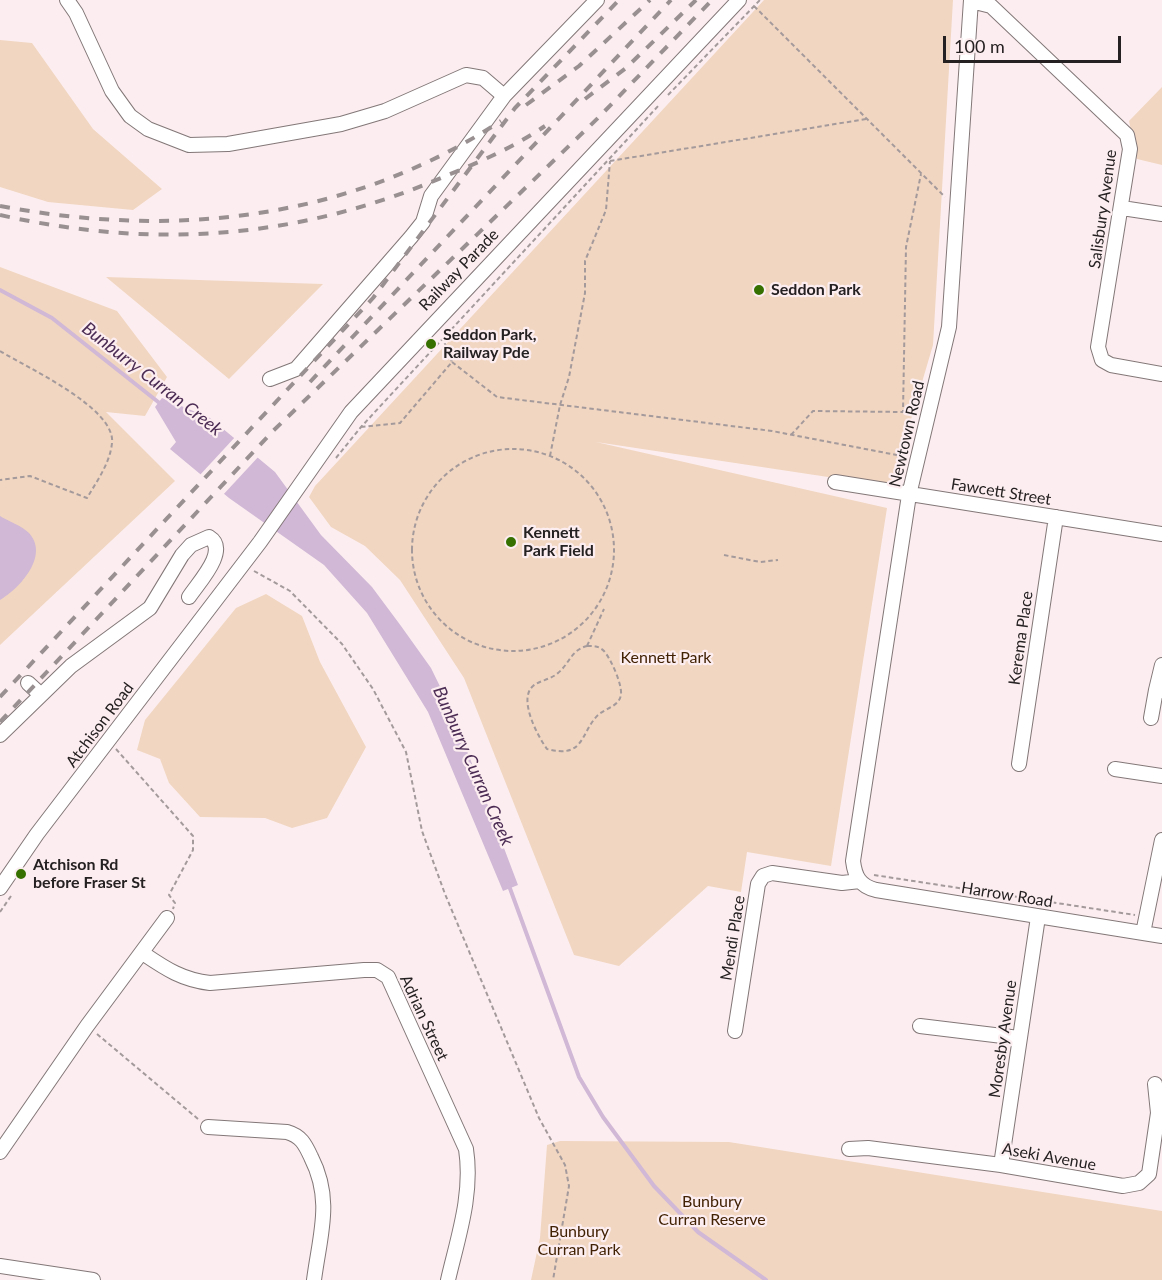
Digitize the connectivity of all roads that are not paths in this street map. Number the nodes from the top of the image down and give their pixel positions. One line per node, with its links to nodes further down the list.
1 (68, 0): 5 (street)
2 (597, 0): 5 (street)
3 (739, 0): 15 (street, Railway Parade)
4 (971, 0): 6 (street, Salisbury Avenue); 11 (street, Newtown Road)
5 (504, 96): 9 (street)
6 (1122, 208): 7 (street); 8 (street, Salisbury Avenue)
7 (1162, 214)
8 (1162, 374)
9 (270, 379)
10 (835, 482): 11 (street, Fawcett Street)
11 (909, 495): 12 (street, Fawcett Street); 27 (street, Newtown Road)
12 (1056, 517): 13 (street, Fawcett Street); 23 (street, Kerema Place)
13 (1162, 534)
14 (206, 572): 15 (street); 16 (street); 20 (street)
15 (228, 584): 28 (street, Atchison Road)
16 (189, 597)
17 (1162, 665): 19 (street)
18 (28, 683): 20 (street)
19 (1159, 690): 21 (street)
20 (41, 695): 22 (street)
21 (1151, 718)
22 (0, 735)
23 (1019, 764)
24 (1116, 769): 25 (street)
25 (1162, 776)
26 (1162, 840): 31 (street)
27 (862, 876): 29 (street, Harrow Road); 35 (street, Mendi Place)
28 (0, 888)
29 (1038, 917): 31 (street, Harrow Road); 36 (street, Moresby Avenue)
30 (168, 918): 33 (street)
31 (1143, 933): 32 (street, Harrow Road)
32 (1162, 936)
33 (144, 954): 40 (street); 45 (street, Adrian Street)
34 (920, 1026): 36 (street)
35 (735, 1031)
36 (1019, 1038): 41 (street, Moresby Avenue)
37 (1155, 1084): 41 (street, Aseki Avenue)
38 (208, 1127): 44 (street)
39 (849, 1149): 41 (street, Aseki Avenue)
40 (0, 1152)
41 (1001, 1165)
42 (0, 1266): 43 (street)
43 (93, 1280)
44 (314, 1280)
45 (448, 1280)

